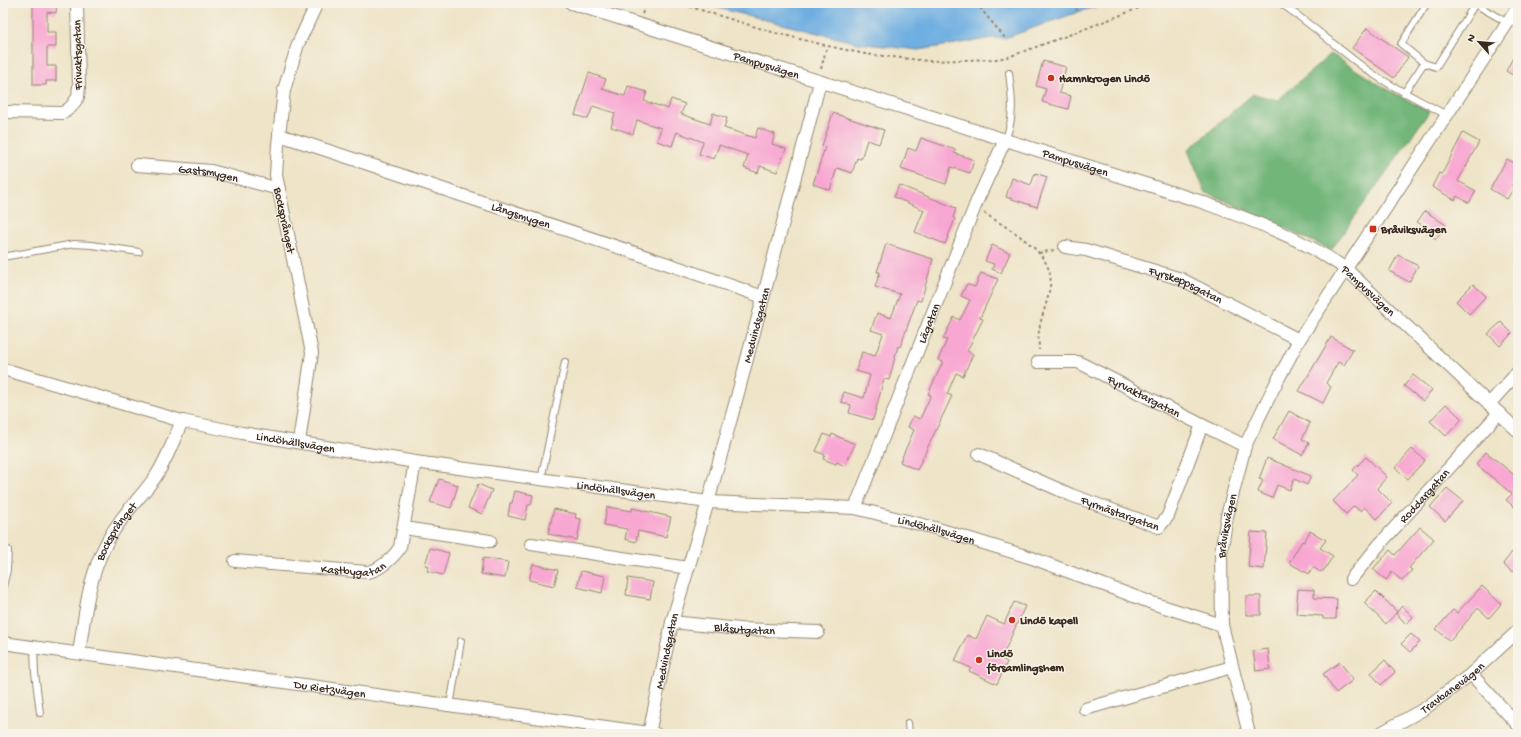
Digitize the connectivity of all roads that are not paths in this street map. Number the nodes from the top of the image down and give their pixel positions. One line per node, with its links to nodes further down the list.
1 (77, 3): 13 (street, Frivaktsgatan)
2 (317, 3): 15 (street, Bocksprånget)
3 (571, 3): 11 (street, Pampusvägen)
4 (1280, 3): 12 (lane)
5 (1427, 3): 9 (lane)
6 (1474, 4): 8 (lane); 9 (lane)
7 (1518, 7): 8 (street, Bråviksvägen)
8 (1508, 23): 14 (street, Bråviksvägen)
9 (1424, 63): 12 (lane)
10 (1009, 73): 16 (lane)
11 (820, 82): 16 (street, Pampusvägen); 23 (street, Medvindsgatan)
12 (1404, 93): 14 (lane)
13 (3, 112)
14 (1448, 116): 22 (street, Bråviksvägen)
15 (279, 135): 18 (street, Bocksprånget); 23 (street, Långsmygen)
16 (1005, 140): 22 (street, Pampusvägen); 40 (street, Lägatan)
17 (138, 165): 18 (street, Gastsmygen)
18 (279, 189): 34 (street, Bocksprånget)
19 (1065, 247): 24 (street, Fyrskeppsgatan)
20 (139, 252): 21 (lane)
21 (3, 257)
22 (1346, 269): 24 (street, Bråviksvägen); 29 (street, Pampusvägen)
23 (763, 296): 39 (street, Medvindsgatan)
24 (1299, 340): 35 (street, Bråviksvägen)
25 (564, 362): 38 (lane)
26 (1038, 362): 32 (street, Fyrvaktargatan)
27 (3, 369): 31 (street, Lindöhällsvägen)
28 (1518, 372): 29 (street)
29 (1489, 404): 30 (street, Pampusvägen)
30 (1499, 413): 33 (street, Pampusvägen); 47 (street, Roddargatan)
31 (182, 421): 34 (street, Lindöhällsvägen); 56 (street, Bocksprånget)
32 (1202, 426): 35 (street, Fyrvaktargatan); 36 (street, Fyrmästargatan)
33 (1518, 431)
34 (299, 442): 37 (street, Lindöhällsvägen)
35 (1246, 446): 50 (street, Bråviksvägen)
36 (979, 454)
37 (415, 462): 38 (street, Lindöhällsvägen); 41 (street, Kastbygatan)
38 (541, 480): 39 (street, Lindöhällsvägen)
39 (708, 502): 40 (street, Lindöhällsvägen); 46 (street, Medvindsgatan)
40 (855, 508): 50 (street, Lindöhällsvägen)
41 (404, 528): 42 (street); 45 (street, Kastbygatan)
42 (490, 541)
43 (531, 544): 46 (street)
44 (8, 550): 48 (lane)
45 (235, 561)
46 (688, 568): 49 (street, Medvindsgatan)
47 (1351, 579)
48 (3, 586)
49 (672, 622): 52 (street, Blåsutgatan); 64 (street, Medvindsgatan)
50 (1222, 625): 57 (street, Bråviksvägen)
51 (1518, 631): 58 (street, Travbanevägen)
52 (818, 632)
53 (461, 641): 59 (lane)
54 (3, 643): 55 (street, Du Rietzvägen)
55 (34, 647): 56 (street, Du Rietzvägen); 61 (lane)
56 (79, 653): 59 (street, Du Rietzvägen)
57 (1232, 667): 60 (street); 66 (street, Bråviksvägen)
58 (1471, 674): 63 (street); 67 (street, Travbanevägen)
59 (450, 706): 64 (street, Du Rietzvägen)
60 (1085, 709)
61 (40, 714)
62 (908, 723): 65 (lane)
63 (1518, 725)
64 (651, 734)
65 (909, 734)
66 (1249, 734)
67 (1379, 734)

